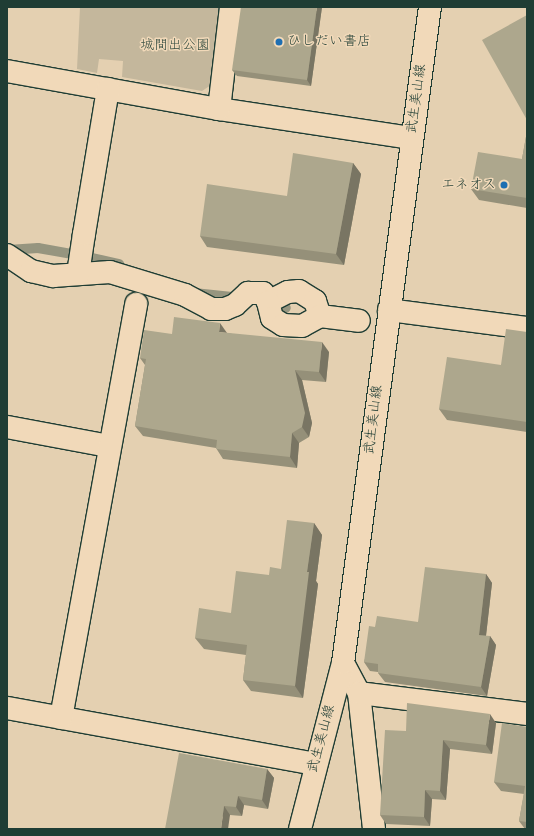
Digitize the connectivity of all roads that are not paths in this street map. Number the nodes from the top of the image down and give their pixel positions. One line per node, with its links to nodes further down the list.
1 (231, 7): 5 (street)
2 (430, 7): 6 (street, 武生美山線)
3 (7, 71): 4 (street)
4 (108, 89): 5 (street); 8 (street)
5 (219, 109): 6 (street)
6 (411, 138): 11 (street, 武生美山線)
7 (7, 255): 8 (street)
8 (78, 274): 9 (street)
9 (268, 302): 12 (street); 12 (street)
10 (136, 304): 16 (street)
11 (388, 310): 14 (street); 17 (street, 武生美山線)
12 (320, 316): 13 (street)
13 (359, 321)
14 (527, 328)
15 (7, 427): 16 (street)
16 (109, 446): 21 (street)
17 (343, 663): 18 (street); 22 (street, 武生美山線)
18 (359, 693): 20 (street); 24 (street)
19 (7, 708): 21 (street)
20 (527, 714)
21 (61, 718): 22 (street)
22 (315, 764): 23 (street, 武生美山線)
23 (300, 829)
24 (374, 829)

